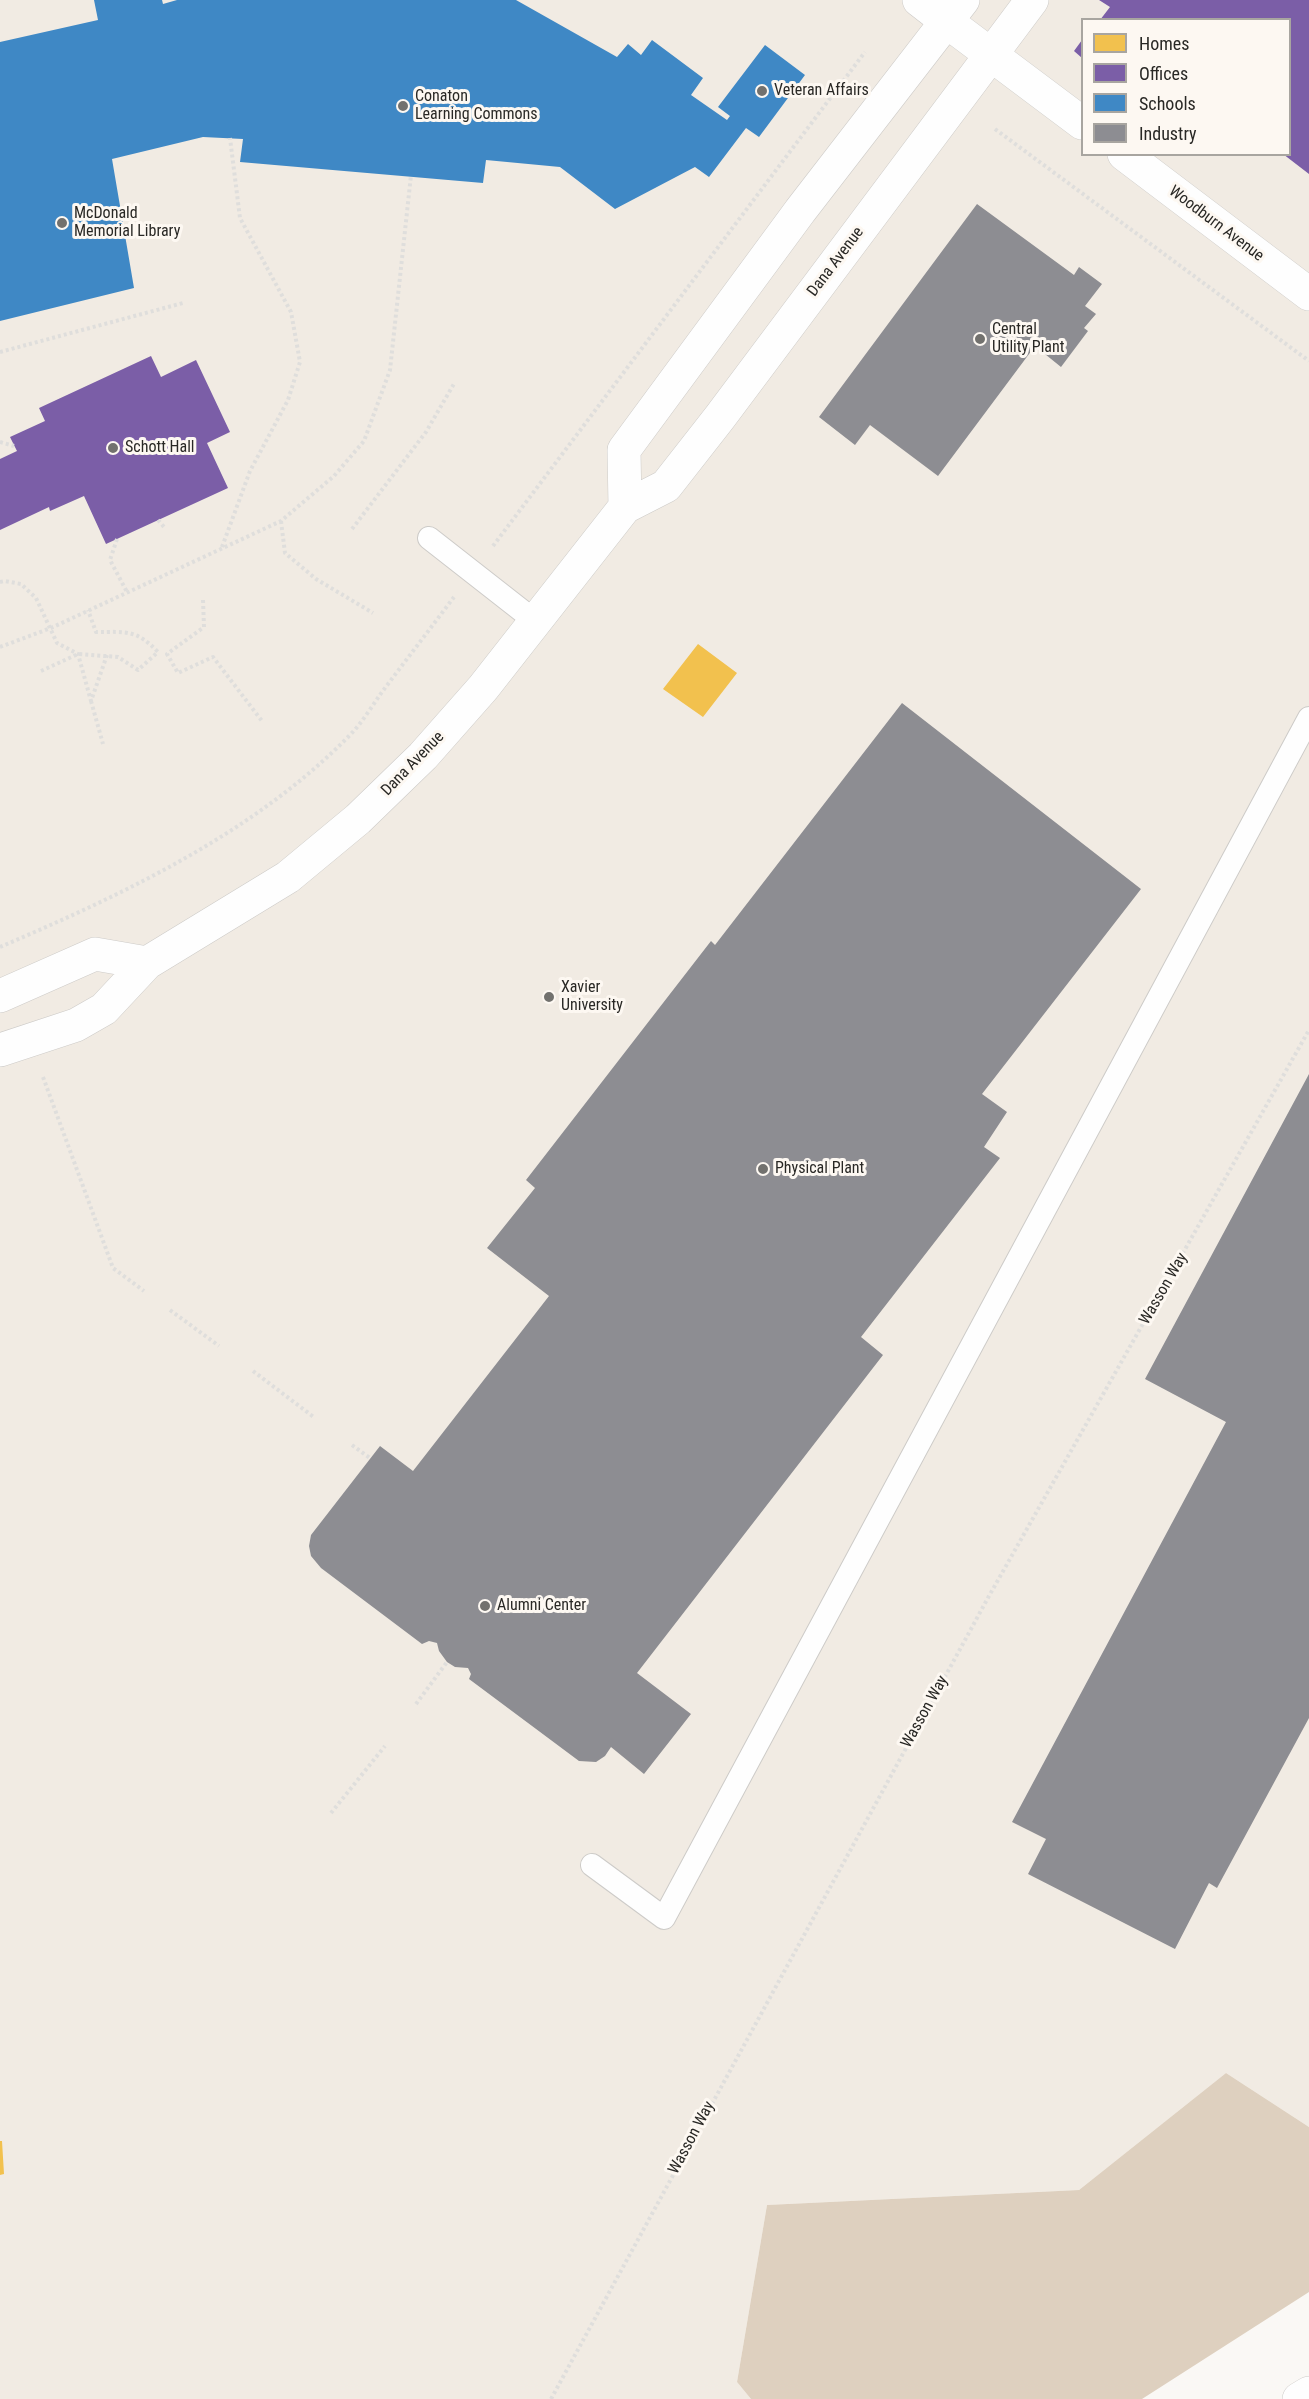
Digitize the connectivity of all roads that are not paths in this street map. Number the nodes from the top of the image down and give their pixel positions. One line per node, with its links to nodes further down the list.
1 (919, 0): 3 (main road)
2 (1032, 0): 4 (main road, Dana Avenue)
3 (955, 11): 4 (main road); 8 (main road)
4 (992, 55): 5 (main road); 8 (main road, Dana Avenue)
5 (1081, 122)
6 (1127, 156): 7 (main road, Woodburn Avenue)
7 (1309, 294)
8 (625, 507): 10 (main road, Dana Avenue)
9 (429, 538): 10 (lane)
10 (535, 621): 12 (main road, Dana Avenue)
11 (1309, 718): 15 (lane)
12 (147, 963): 13 (main road); 14 (main road, Dana Avenue)
13 (0, 996)
14 (0, 1050)
15 (592, 1864)
16 (1309, 2393): 17 (main road)
17 (1299, 2399)

